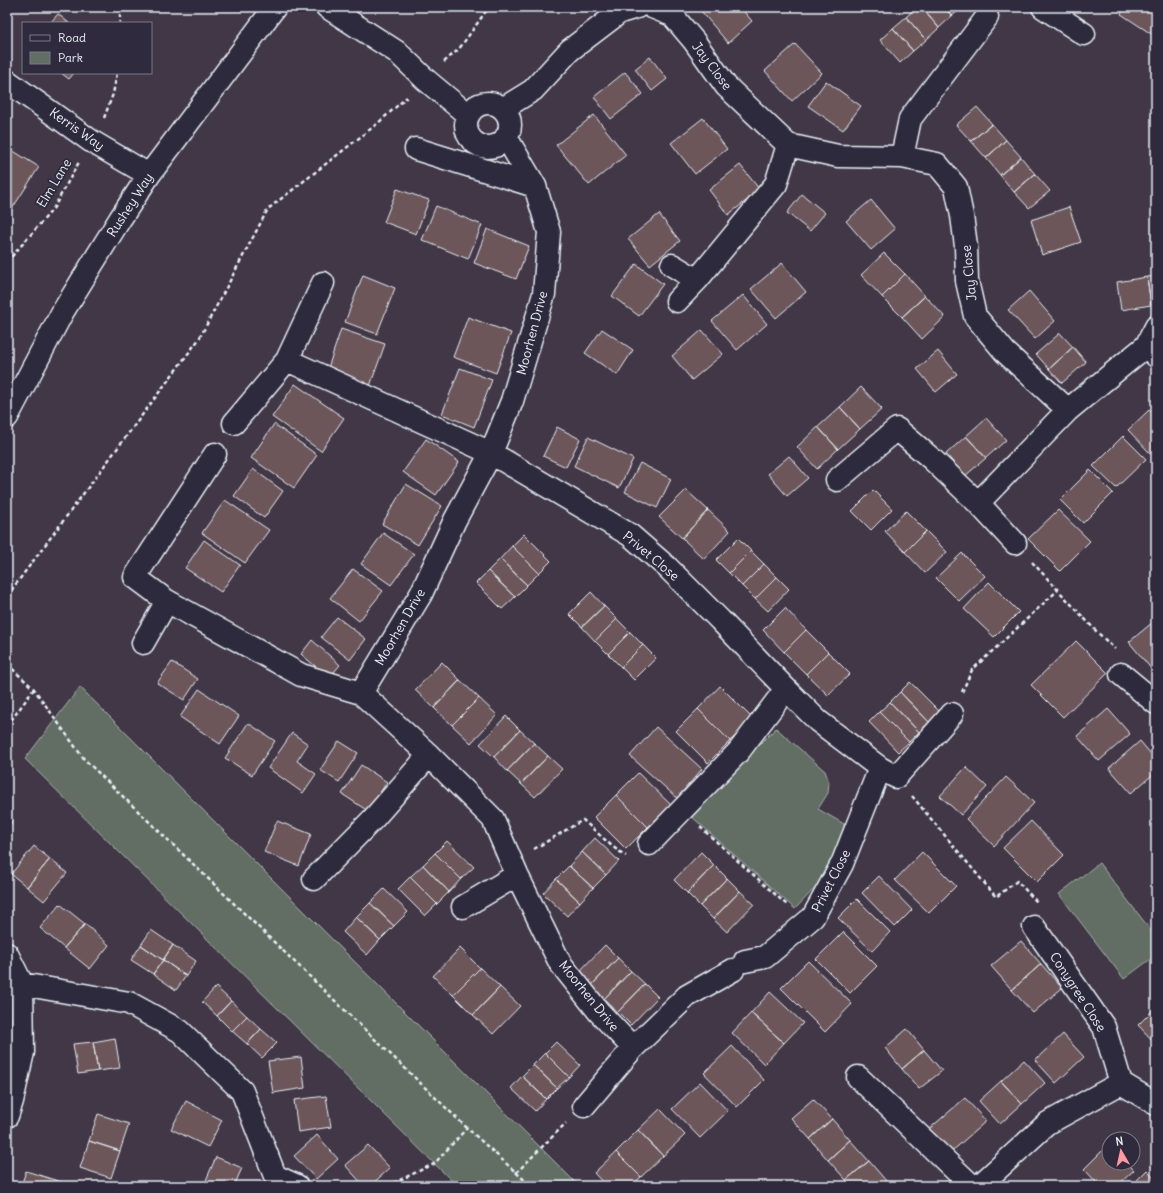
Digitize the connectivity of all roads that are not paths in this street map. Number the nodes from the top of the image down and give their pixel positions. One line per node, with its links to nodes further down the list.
1 (275, 7): 15 (street, Rushey Way)
2 (327, 7): 10 (street)
3 (637, 7): 9 (street)
4 (652, 7): 12 (street, Jay Close)
5 (1043, 7): 7 (street)
6 (987, 17): 14 (street)
7 (1084, 34)
8 (7, 81): 15 (street, Kerris Way)
9 (504, 108): 10 (street); 11 (street)
10 (469, 114): 11 (street)
11 (506, 137): 16 (street, Moorhen Drive)
12 (788, 144): 14 (street, Jay Close); 18 (street)
13 (416, 149): 16 (street)
14 (902, 157): 24 (street, Jay Close)
15 (149, 175): 25 (street, Rushey Way)
16 (535, 186): 27 (street, Moorhen Drive)
17 (672, 266): 18 (street)
18 (697, 280): 20 (street)
19 (323, 283): 23 (street)
20 (677, 301)
21 (1156, 327): 22 (street)
22 (1151, 351): 24 (street)
23 (287, 360): 26 (street); 27 (street)
24 (1068, 410): 30 (street)
25 (7, 417)
26 (234, 423)
27 (491, 453): 35 (street, Privet Close); 36 (street, Moorhen Drive)
28 (215, 454): 32 (street, Moorhen Drive)
29 (837, 480): 30 (street)
30 (978, 503): 31 (street)
31 (1016, 543)
32 (167, 601): 33 (street); 36 (street, Moorhen Drive)
33 (143, 643)
34 (1121, 674): 37 (street)
35 (786, 689): 40 (street, Privet Close); 41 (street)
36 (361, 693): 39 (street, Moorhen Drive)
37 (1156, 703)
38 (952, 714): 40 (street, Privet Close)
39 (429, 755): 42 (street, Moorhen Drive); 43 (street)
40 (888, 772): 48 (street, Privet Close)
41 (649, 844)
42 (515, 869): 44 (street); 48 (street, Moorhen Drive)
43 (314, 879)
44 (464, 907)
45 (1034, 927): 50 (street, Conygree Close)
46 (7, 954): 47 (street)
47 (22, 984): 52 (street); 54 (street)
48 (633, 1048): 53 (street)
49 (858, 1077): 56 (street)
50 (1121, 1083): 51 (street); 57 (street)
51 (1156, 1104)
52 (9, 1105)
53 (584, 1106)
54 (275, 1181): 55 (street)
55 (297, 1186)
56 (972, 1186)
57 (979, 1186)

